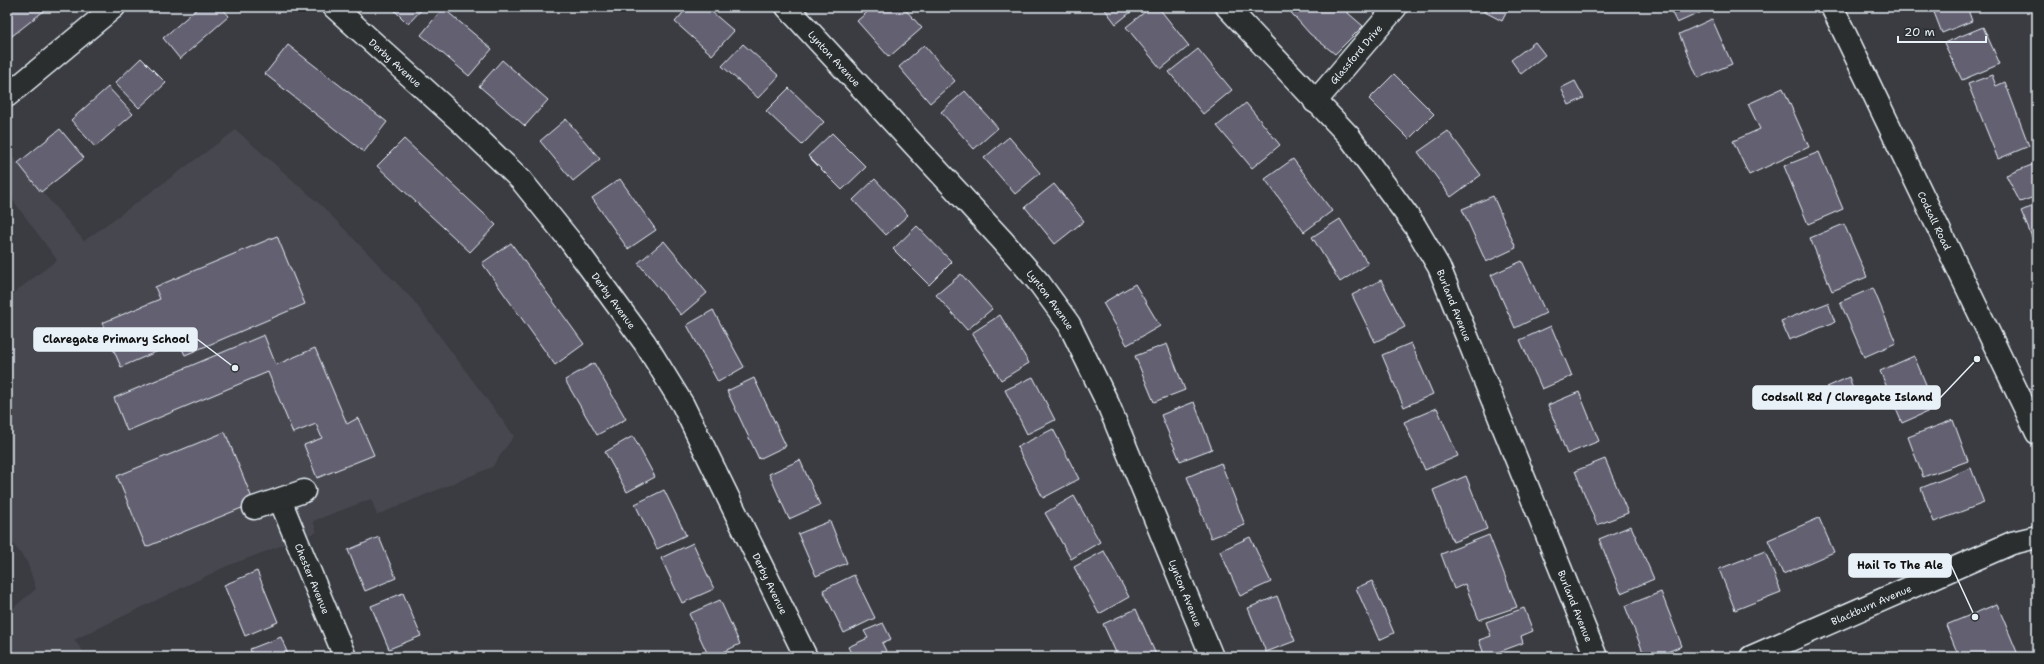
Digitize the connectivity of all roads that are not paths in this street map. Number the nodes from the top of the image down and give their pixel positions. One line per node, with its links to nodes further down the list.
1 (114, 7): 7 (street)
2 (334, 7): 15 (street, Derby Avenue)
3 (788, 7): 16 (street, Lynton Avenue)
4 (1227, 7): 8 (street, Burland Avenue)
5 (1396, 7): 8 (street, Glassford Drive)
6 (1832, 7): 9 (street, Codsall Road)
7 (7, 96)
8 (1315, 102): 17 (street, Burland Avenue)
9 (2037, 433)
10 (304, 491): 11 (street)
11 (280, 500): 12 (street); 14 (street, Chester Avenue)
12 (254, 508)
13 (2037, 537): 18 (street, Blackburn Avenue)
14 (345, 657)
15 (806, 657)
16 (1212, 657)
17 (1596, 657)
18 (1751, 657)

